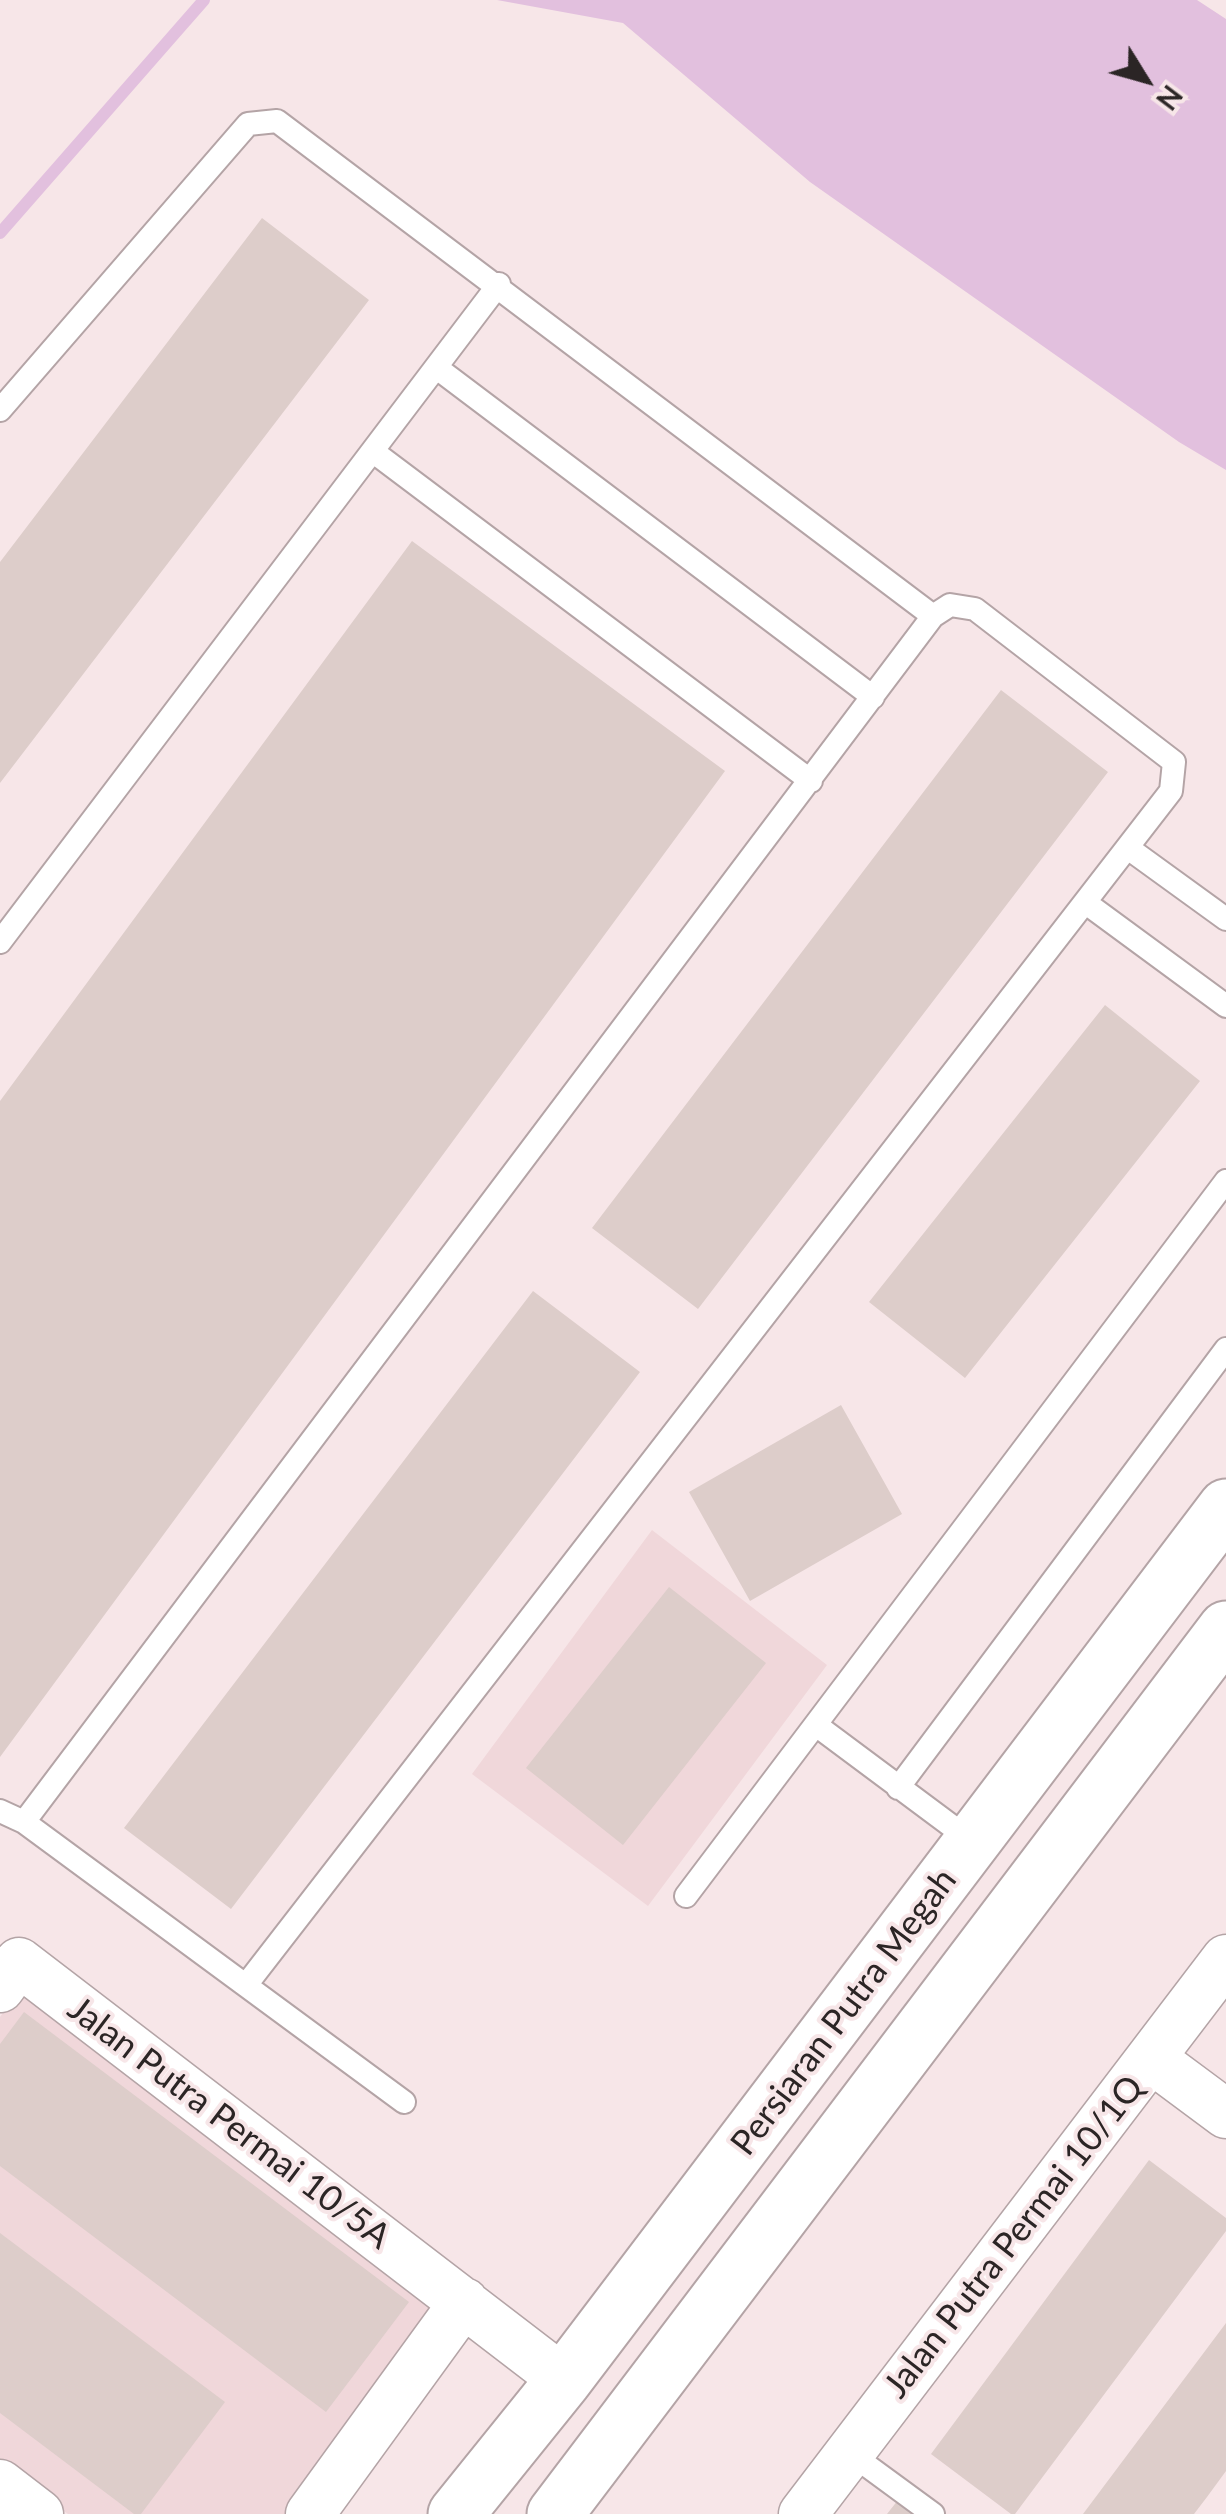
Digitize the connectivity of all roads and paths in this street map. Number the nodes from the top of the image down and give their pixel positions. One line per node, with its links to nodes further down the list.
1 (499, 284): 2 (lane); 3 (lane); 5 (lane)
2 (437, 368): 4 (lane); 6 (lane)
3 (0, 410)
4 (375, 452): 7 (lane); 11 (lane)
5 (933, 616): 6 (lane); 8 (lane)
6 (873, 697): 7 (lane)
7 (811, 781): 20 (lane)
8 (1128, 848): 9 (lane); 10 (lane)
9 (1086, 903): 12 (lane); 25 (lane)
10 (1226, 919)
11 (0, 942)
12 (1226, 1006)
13 (1226, 1181): 17 (lane)
14 (1226, 1349): 18 (lane)
15 (1226, 1507): 21 (street, Persiaran Putra Megah)
16 (1226, 1628): 36 (street, Persiaran Putra Megah)
17 (816, 1725): 18 (lane); 22 (lane)
18 (898, 1788): 21 (lane)
19 (0, 1811): 20 (lane)
20 (24, 1822): 25 (lane)
21 (973, 1842): 30 (street, Persiaran Putra Megah)
22 (686, 1896)
23 (1226, 1960): 26 (street, Jalan Putra Permai 10/1Q)
24 (10, 1975): 29 (street, Jalan Putra Permai 10/5A)
25 (246, 1986): 27 (lane)
26 (1152, 2059): 28 (street); 31 (street, Jalan Putra Permai 10/1Q)
27 (404, 2102)
28 (1226, 2114)
29 (464, 2302): 30 (street, Jalan Putra Permai 10/5A); 34 (street)
30 (564, 2380): 35 (street, Persiaran Putra Megah)
31 (847, 2452): 37 (street, Jalan Putra Permai 10/1Q); 38 (lane)
32 (0, 2484): 33 (street)
33 (40, 2514)
34 (310, 2514)
35 (456, 2514)
36 (555, 2514)
37 (802, 2514)
38 (933, 2514)

